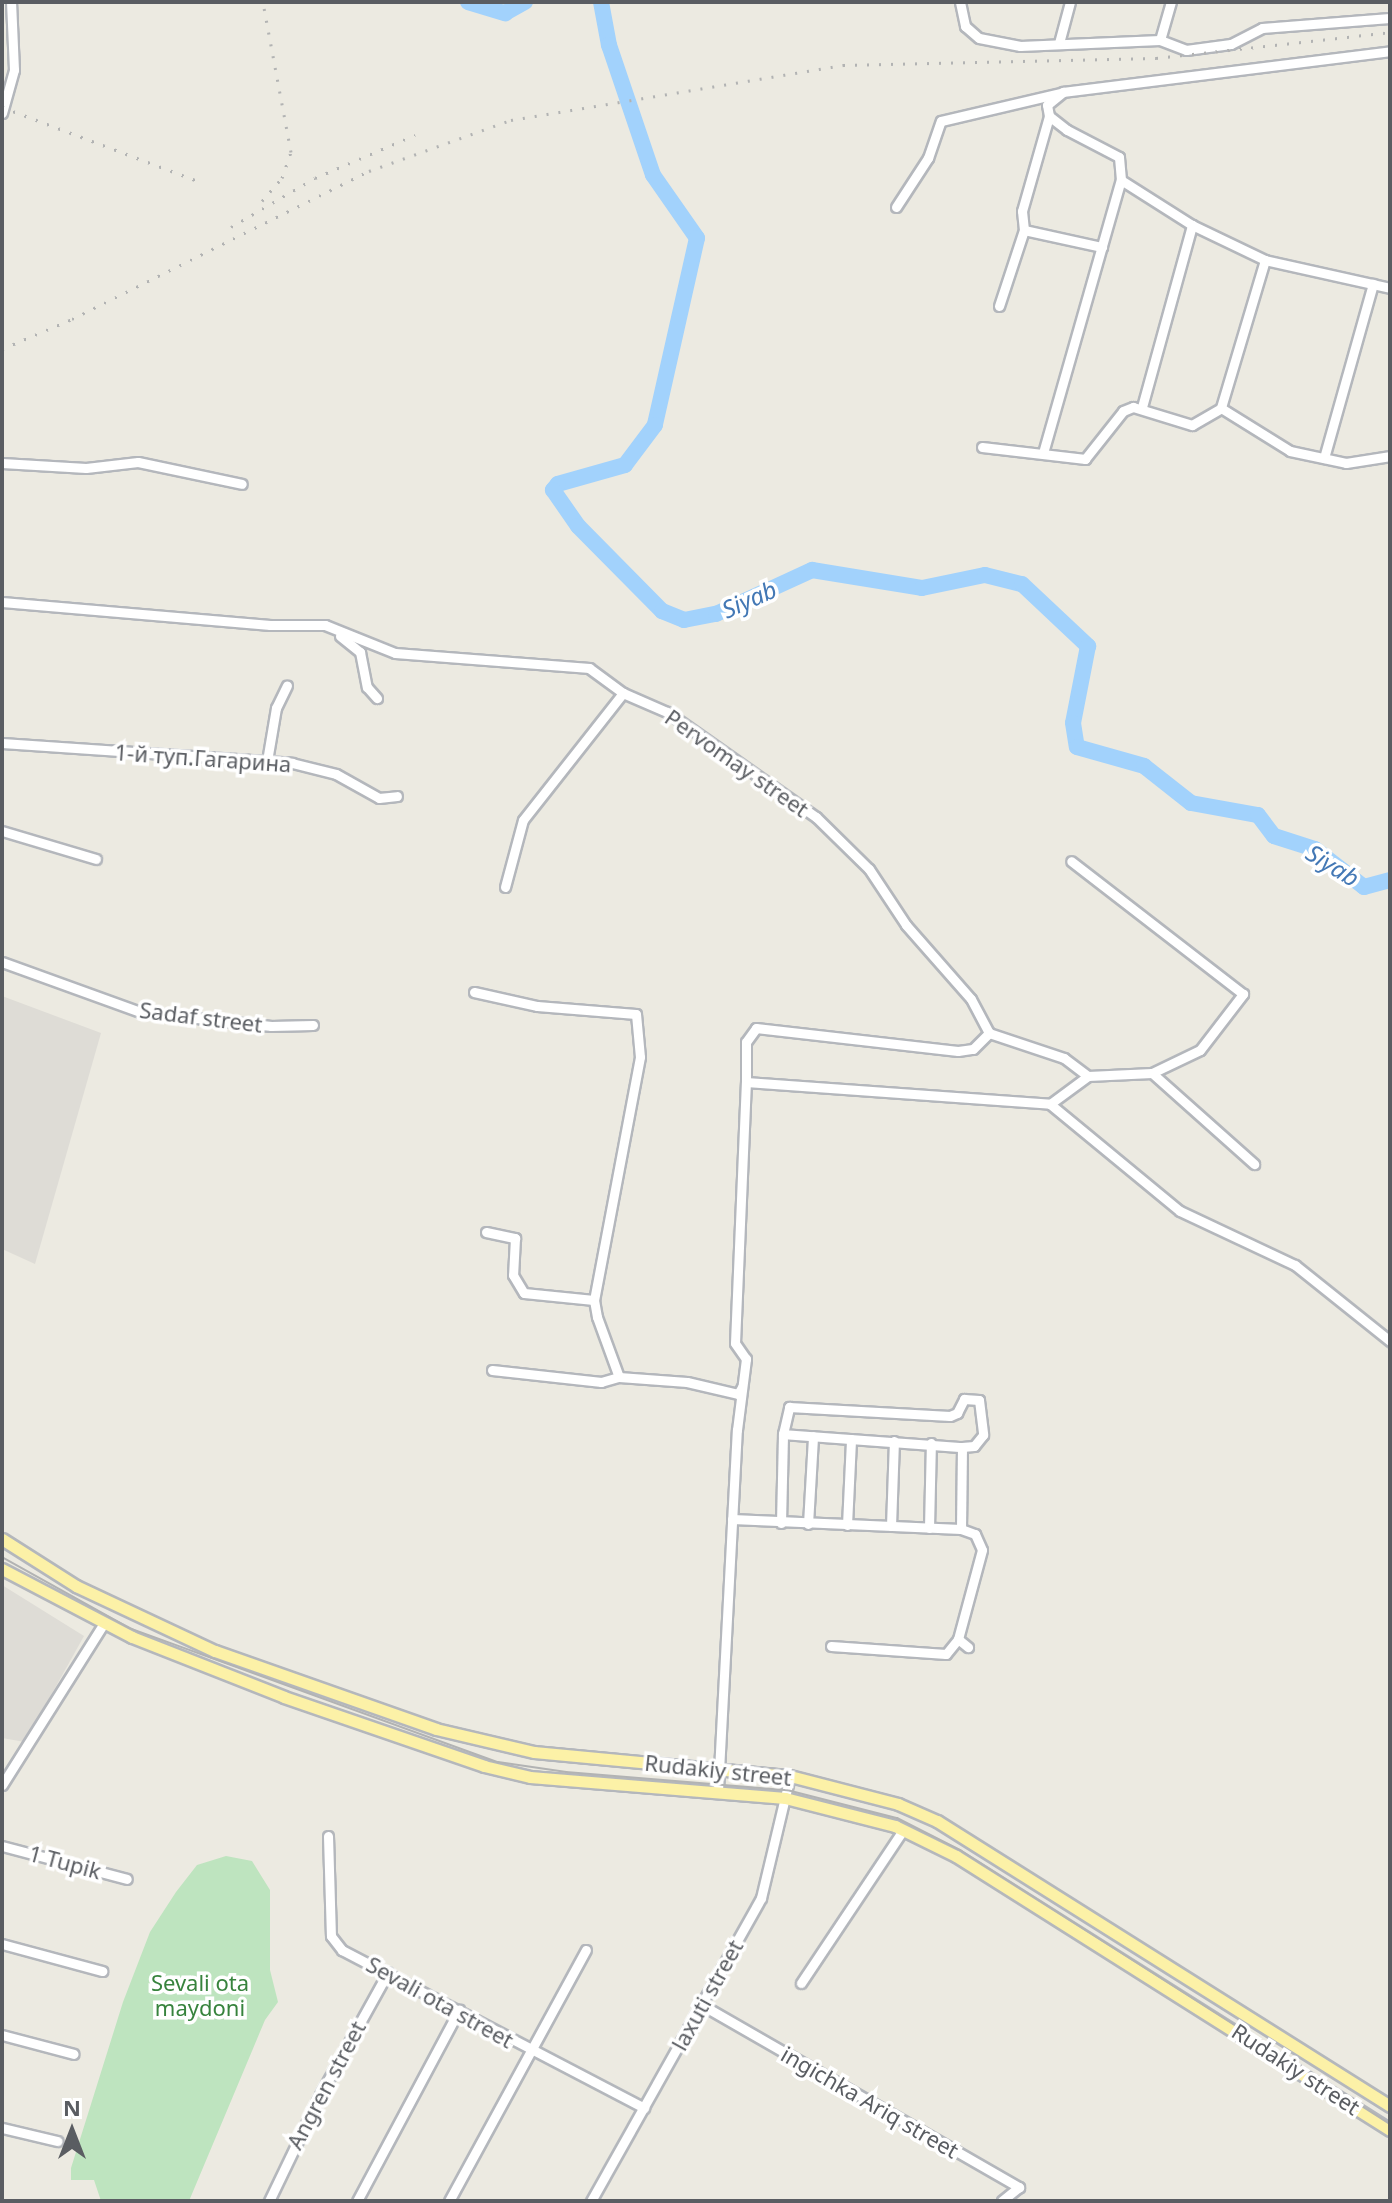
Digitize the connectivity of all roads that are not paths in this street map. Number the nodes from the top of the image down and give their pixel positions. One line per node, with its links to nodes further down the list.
1 (11, 2): 10 (street)
2 (960, 2): 7 (street)
3 (1070, 2): 7 (street)
4 (1171, 2): 6 (street)
5 (1390, 18): 6 (street)
6 (1160, 40): 7 (street)
7 (1059, 43)
8 (1390, 51): 9 (street)
9 (1063, 92): 11 (street); 13 (street)
10 (2, 113)
11 (1049, 116): 12 (street); 15 (street)
12 (1121, 180): 14 (street); 16 (street)
13 (896, 207)
14 (1192, 225): 17 (street); 21 (street)
15 (1024, 230): 16 (street); 20 (street)
16 (1102, 247): 24 (street)
17 (1265, 260): 18 (street); 22 (street)
18 (1373, 284): 19 (street); 26 (street)
19 (1390, 288)
20 (999, 306)
21 (1142, 407): 22 (street); 24 (street)
22 (1221, 408): 26 (street)
23 (982, 447): 24 (street)
24 (1043, 453)
25 (1390, 456): 26 (street)
26 (1324, 458)
27 (2, 463): 28 (street)
28 (242, 484)
29 (2, 602): 30 (street, Pervomay street)
30 (270, 625): 32 (street, Pervomay street); 33 (street)
31 (287, 685): 35 (street)
32 (623, 693): 40 (street); 44 (street, Pervomay street)
33 (377, 698)
34 (2, 743): 35 (street, 1-й туп.Гагарина)
35 (267, 761): 36 (street, 1-й туп.Гагарина)
36 (397, 796)
37 (2, 831): 38 (street)
38 (96, 859)
39 (1071, 861): 45 (street)
40 (505, 887)
41 (2, 962): 43 (street, Sadaf street)
42 (474, 992): 51 (street)
43 (313, 1025)
44 (989, 1033): 46 (street); 47 (street)
45 (1152, 1073): 46 (street); 49 (street)
46 (1088, 1076): 48 (street)
47 (746, 1082): 48 (street); 55 (street)
48 (1050, 1104): 52 (street)
49 (1254, 1164)
50 (486, 1232): 51 (street)
51 (594, 1300): 54 (street)
52 (1390, 1341)
53 (492, 1370): 54 (street)
54 (619, 1377): 55 (street)
55 (744, 1385): 62 (street)
56 (783, 1434): 57 (street); 61 (street); 63 (street)
57 (813, 1436): 58 (street); 64 (street)
58 (851, 1439): 59 (street); 65 (street)
59 (894, 1441): 60 (street); 66 (street)
60 (931, 1443): 61 (street); 67 (street)
61 (962, 1447): 68 (street)
62 (732, 1519): 63 (street); 77 (street)
63 (781, 1523): 64 (street)
64 (808, 1524): 65 (street)
65 (847, 1525): 66 (street)
66 (891, 1526): 67 (street)
67 (929, 1528): 68 (street)
68 (961, 1529): 72 (street)
69 (2, 1539): 75 (main road, Rudakiy street)
70 (2, 1569): 71 (main road, Rudakiy street)
71 (104, 1623): 76 (main road, Rudakiy street); 79 (street)
72 (958, 1639): 73 (street); 74 (street)
73 (831, 1646)
74 (968, 1647)
75 (375, 1708): 76 (main road); 77 (main road, Rudakiy street)
76 (367, 1726): 80 (main road, Rudakiy street)
77 (719, 1768): 78 (main road, Rudakiy street); 80 (street)
78 (790, 1776): 81 (street, laxuti street); 96 (main road, Rudakiy street)
79 (2, 1785)
80 (718, 1790): 81 (main road, Rudakiy street)
81 (785, 1798): 82 (main road, Rudakiy street); 91 (street, laxuti street)
82 (903, 1830): 90 (street); 99 (main road, Rudakiy street)
83 (328, 1836): 89 (street, Sevali ota street)
84 (2, 1846): 85 (street, 1 Tupik)
85 (127, 1879)
86 (2, 1944): 88 (street)
87 (586, 1950): 94 (street)
88 (102, 1971)
89 (388, 1972): 92 (street, Sevali ota street); 101 (street, Angren street)
90 (801, 1983)
91 (702, 2005): 97 (street, laxuti street); 105 (street, ingichka Ariq street)
92 (459, 2010): 94 (street, Sevali ota street); 102 (street)
93 (2, 2035): 95 (street)
94 (530, 2052): 97 (street, Sevali ota street); 103 (street)
95 (74, 2054)
96 (1390, 2106)
97 (644, 2108): 104 (street, laxuti street)
98 (2, 2128): 100 (street)
99 (1390, 2130)
100 (57, 2141)
101 (269, 2201)
102 (357, 2201)
103 (449, 2201)
104 (591, 2201)
105 (1002, 2201)

